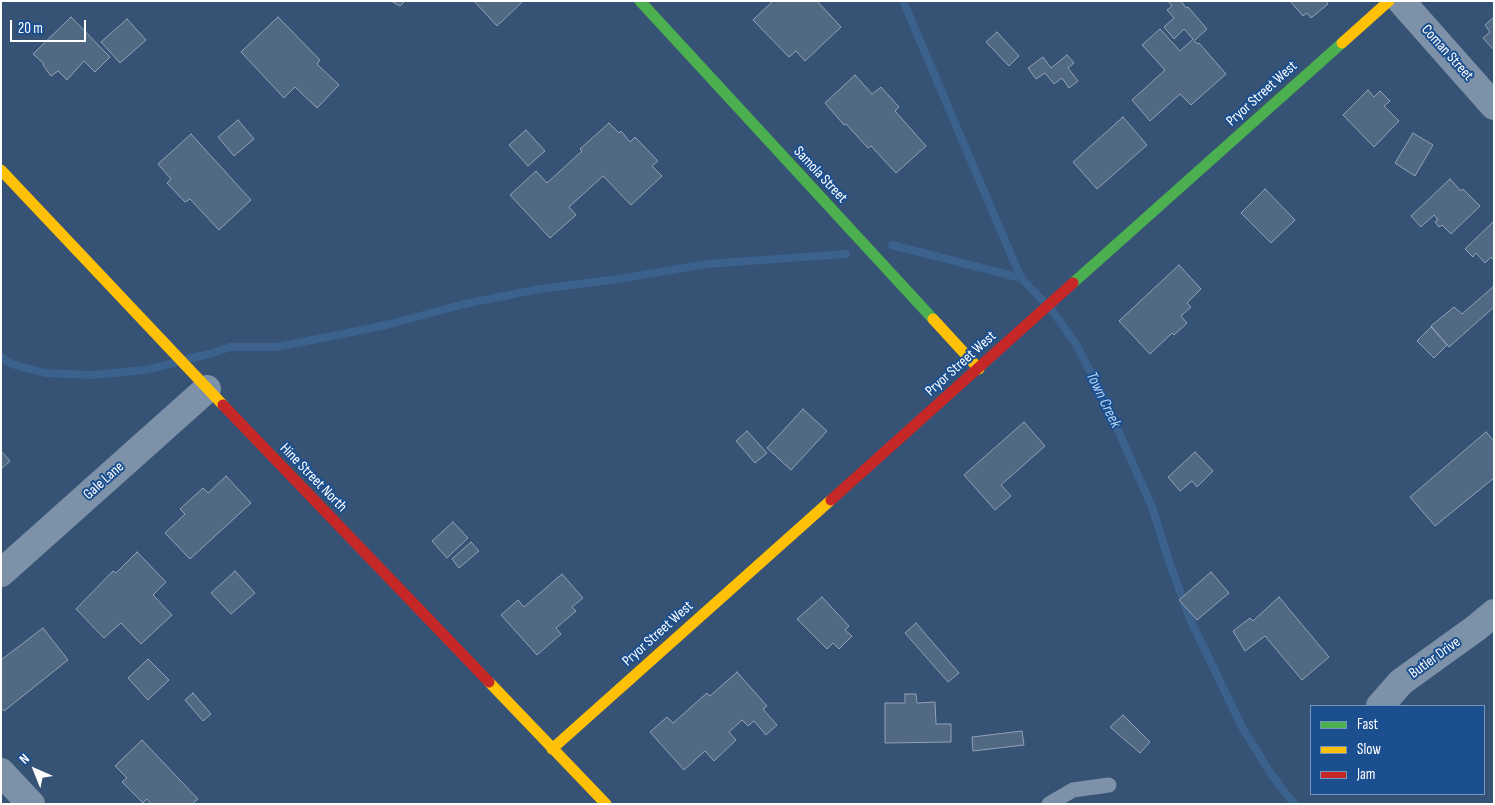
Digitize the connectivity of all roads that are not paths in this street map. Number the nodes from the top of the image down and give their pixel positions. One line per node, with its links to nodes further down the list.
1 (640, 1): 6 (street, Samola Street)
2 (1389, 1): 6 (street, Pryor Street West)
3 (1401, 1): 4 (street, Coman Street)
4 (1494, 106)
5 (1, 170): 7 (street, Hine Street North)
6 (979, 368): 11 (street, Pryor Street West)
7 (207, 389): 8 (street, Gale Lane); 11 (street, Hine Street North)
8 (1, 573)
9 (1494, 613): 10 (street, Butler Drive)
10 (1381, 705)
11 (552, 749): 15 (street, Hine Street North)
12 (1, 772): 14 (street)
13 (1109, 785): 16 (lane)
14 (31, 804)
15 (606, 804)
16 (1049, 804)

